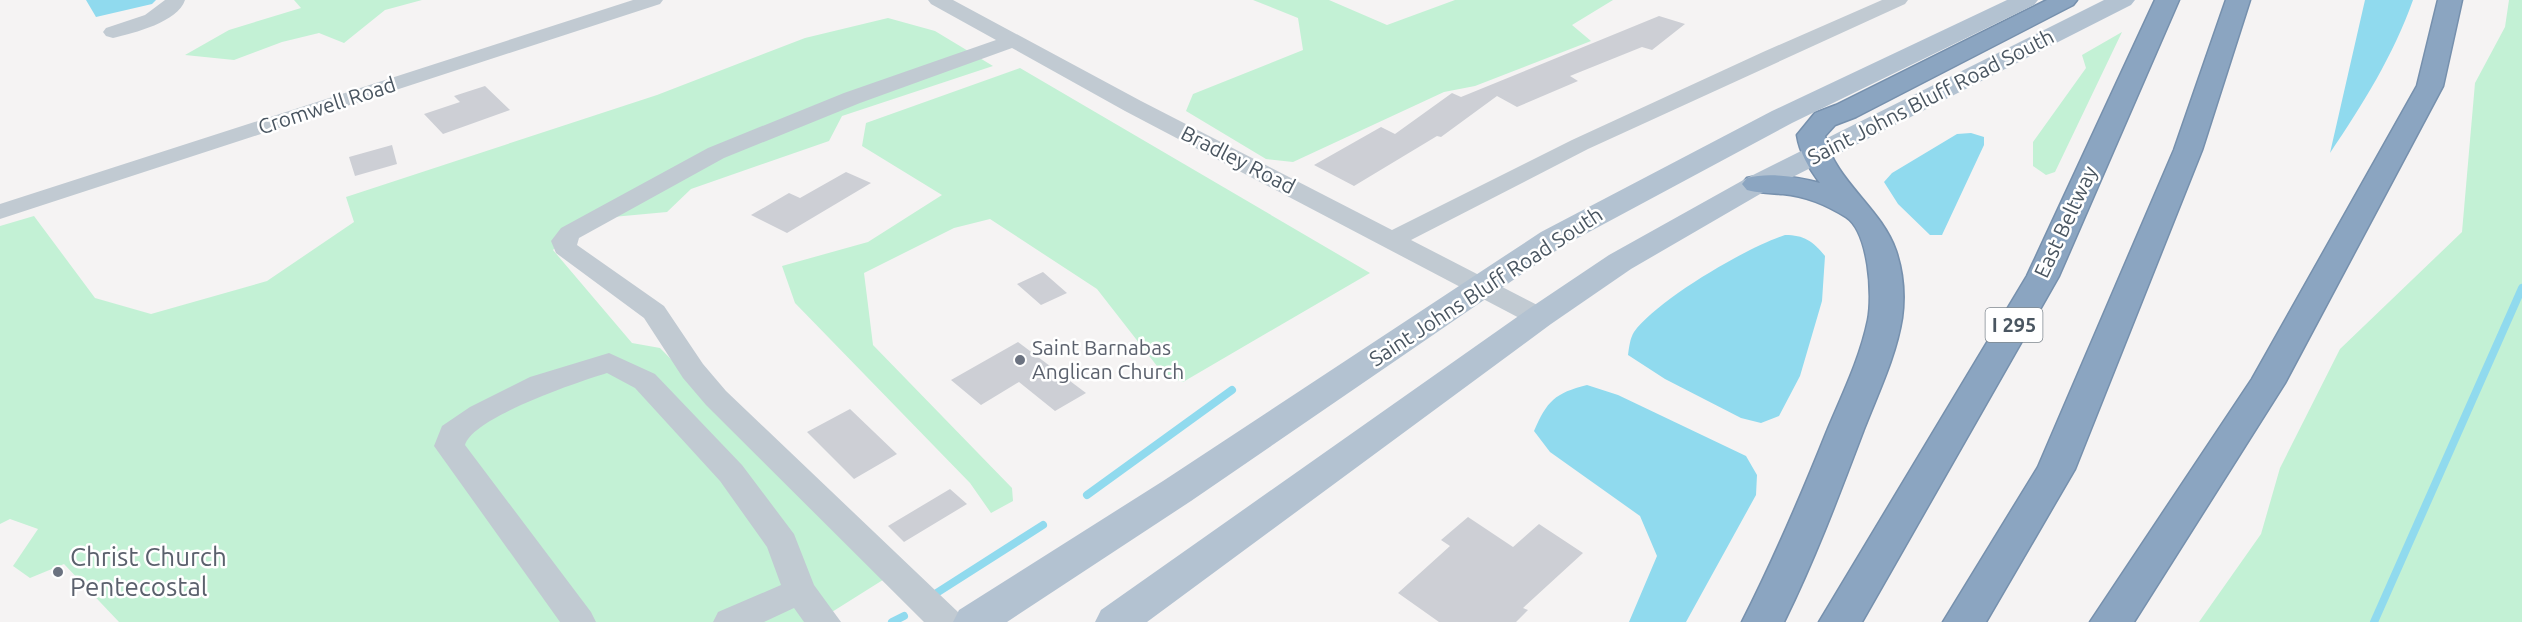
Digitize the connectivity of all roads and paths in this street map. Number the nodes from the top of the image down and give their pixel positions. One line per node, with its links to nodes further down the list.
1 (175, 0): 11 (street)
2 (653, 0): 15 (street, Cromwell Road)
3 (938, 0): 12 (street, Bradley Road)
4 (1898, 0): 17 (street)
5 (2026, 0): 18 (main road, Saint Johns Bluff Road South)
6 (2065, 0): 13 (highway)
7 (2123, 0): 13 (main road, Saint Johns Bluff Road South)
8 (2238, 0): 29 (highway)
9 (2450, 0): 30 (highway)
10 (2164, 7): 28 (highway, East Beltway / I 295)
11 (113, 32)
12 (1013, 41): 17 (street, Bradley Road); 24 (street)
13 (1817, 155): 14 (main road, Saint Johns Bluff Road South); 16 (highway)
14 (1757, 184): 16 (highway); 19 (main road, Saint Johns Bluff Road South)
15 (0, 212)
16 (1864, 219): 27 (highway)
17 (1394, 240): 18 (street, Bradley Road)
18 (1481, 285): 19 (street, Bradley Road); 25 (main road, Saint Johns Bluff Road South)
19 (1539, 317): 26 (main road, Saint Johns Bluff Road South)
20 (800, 591): 21 (street); 22 (street); 23 (street)
21 (579, 622)
22 (730, 622)
23 (824, 622)
24 (946, 622)
25 (974, 622)
26 (1116, 622)
27 (1763, 622)
28 (1840, 622)
29 (1964, 622)
30 (2111, 622)

